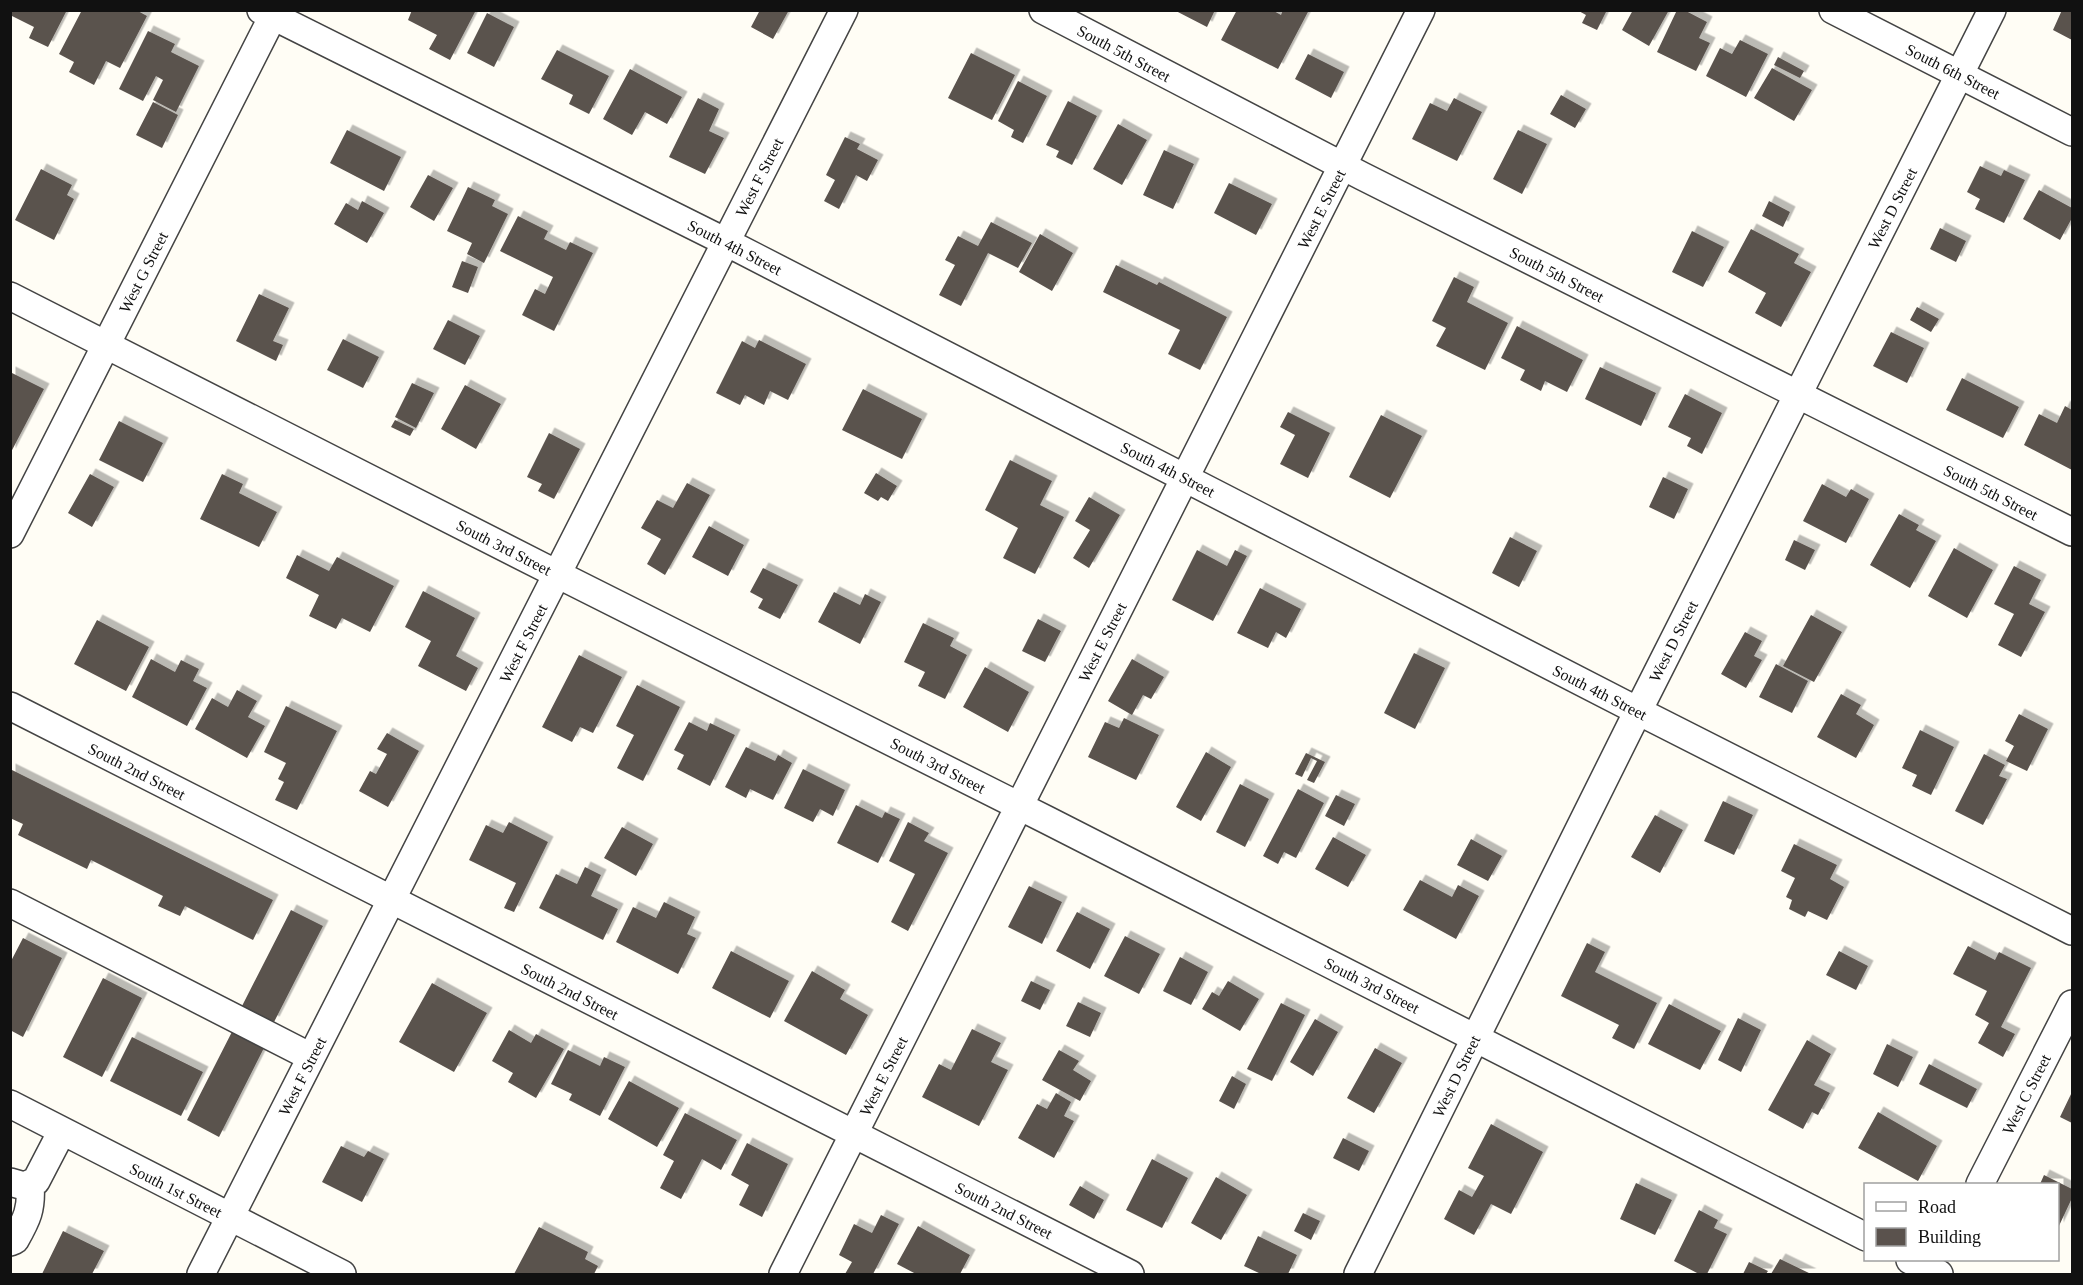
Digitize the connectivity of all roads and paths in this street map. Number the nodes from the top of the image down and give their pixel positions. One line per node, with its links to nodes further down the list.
1 (844, 10): 10 (street, West F Street)
2 (1043, 10): 9 (street, South 5th Street)
3 (1421, 10): 9 (street, West E Street)
4 (1833, 10): 7 (street, South 6th Street)
5 (1992, 10): 7 (street, West D Street)
6 (270, 12): 10 (street, South 4th Street); 12 (street, West G Street)
7 (1959, 74): 8 (street, South 6th Street); 13 (street, West D Street)
8 (2073, 132)
9 (1342, 166): 13 (street, South 5th Street); 14 (street, West E Street)
10 (726, 242): 14 (street, South 4th Street); 17 (street, West F Street)
11 (10, 296): 12 (street, South 3rd Street)
12 (106, 344): 15 (street, West G Street); 17 (street, South 3rd Street)
13 (1797, 394): 16 (street, South 5th Street); 19 (street, West D Street)
14 (1185, 478): 19 (street, South 4th Street); 20 (street, West E Street)
15 (14, 519)
16 (2073, 532)
17 (557, 574): 20 (street, South 3rd Street); 21 (street, West F Street)
18 (10, 706): 21 (street, South 2nd Street)
19 (1638, 711): 23 (street, South 4th Street); 25 (street, West D Street)
20 (1019, 806): 25 (street, South 3rd Street); 29 (street, West E Street)
21 (392, 900): 26 (street, West F Street); 29 (street, South 2nd Street)
22 (10, 903): 26 (street)
23 (2073, 932)
24 (2073, 1004): 31 (street, West C Street)
25 (1475, 1038): 33 (street, South 3rd Street); 41 (street, West D Street)
26 (311, 1057): 32 (street, West F Street)
27 (10, 1104): 28 (street, South 1st Street)
28 (62, 1131): 30 (street); 32 (street, South 1st Street)
29 (854, 1134): 39 (street, West E Street); 40 (street, South 2nd Street)
30 (20, 1183): 34 (street)
31 (1981, 1183)
32 (230, 1217): 37 (street, West F Street); 38 (street, South 1st Street)
33 (1864, 1236)
34 (10, 1242)
35 (1913, 1261): 36 (street)
36 (1938, 1270)
37 (201, 1275)
38 (342, 1275)
39 (783, 1275)
40 (1130, 1275)
41 (1358, 1275)

